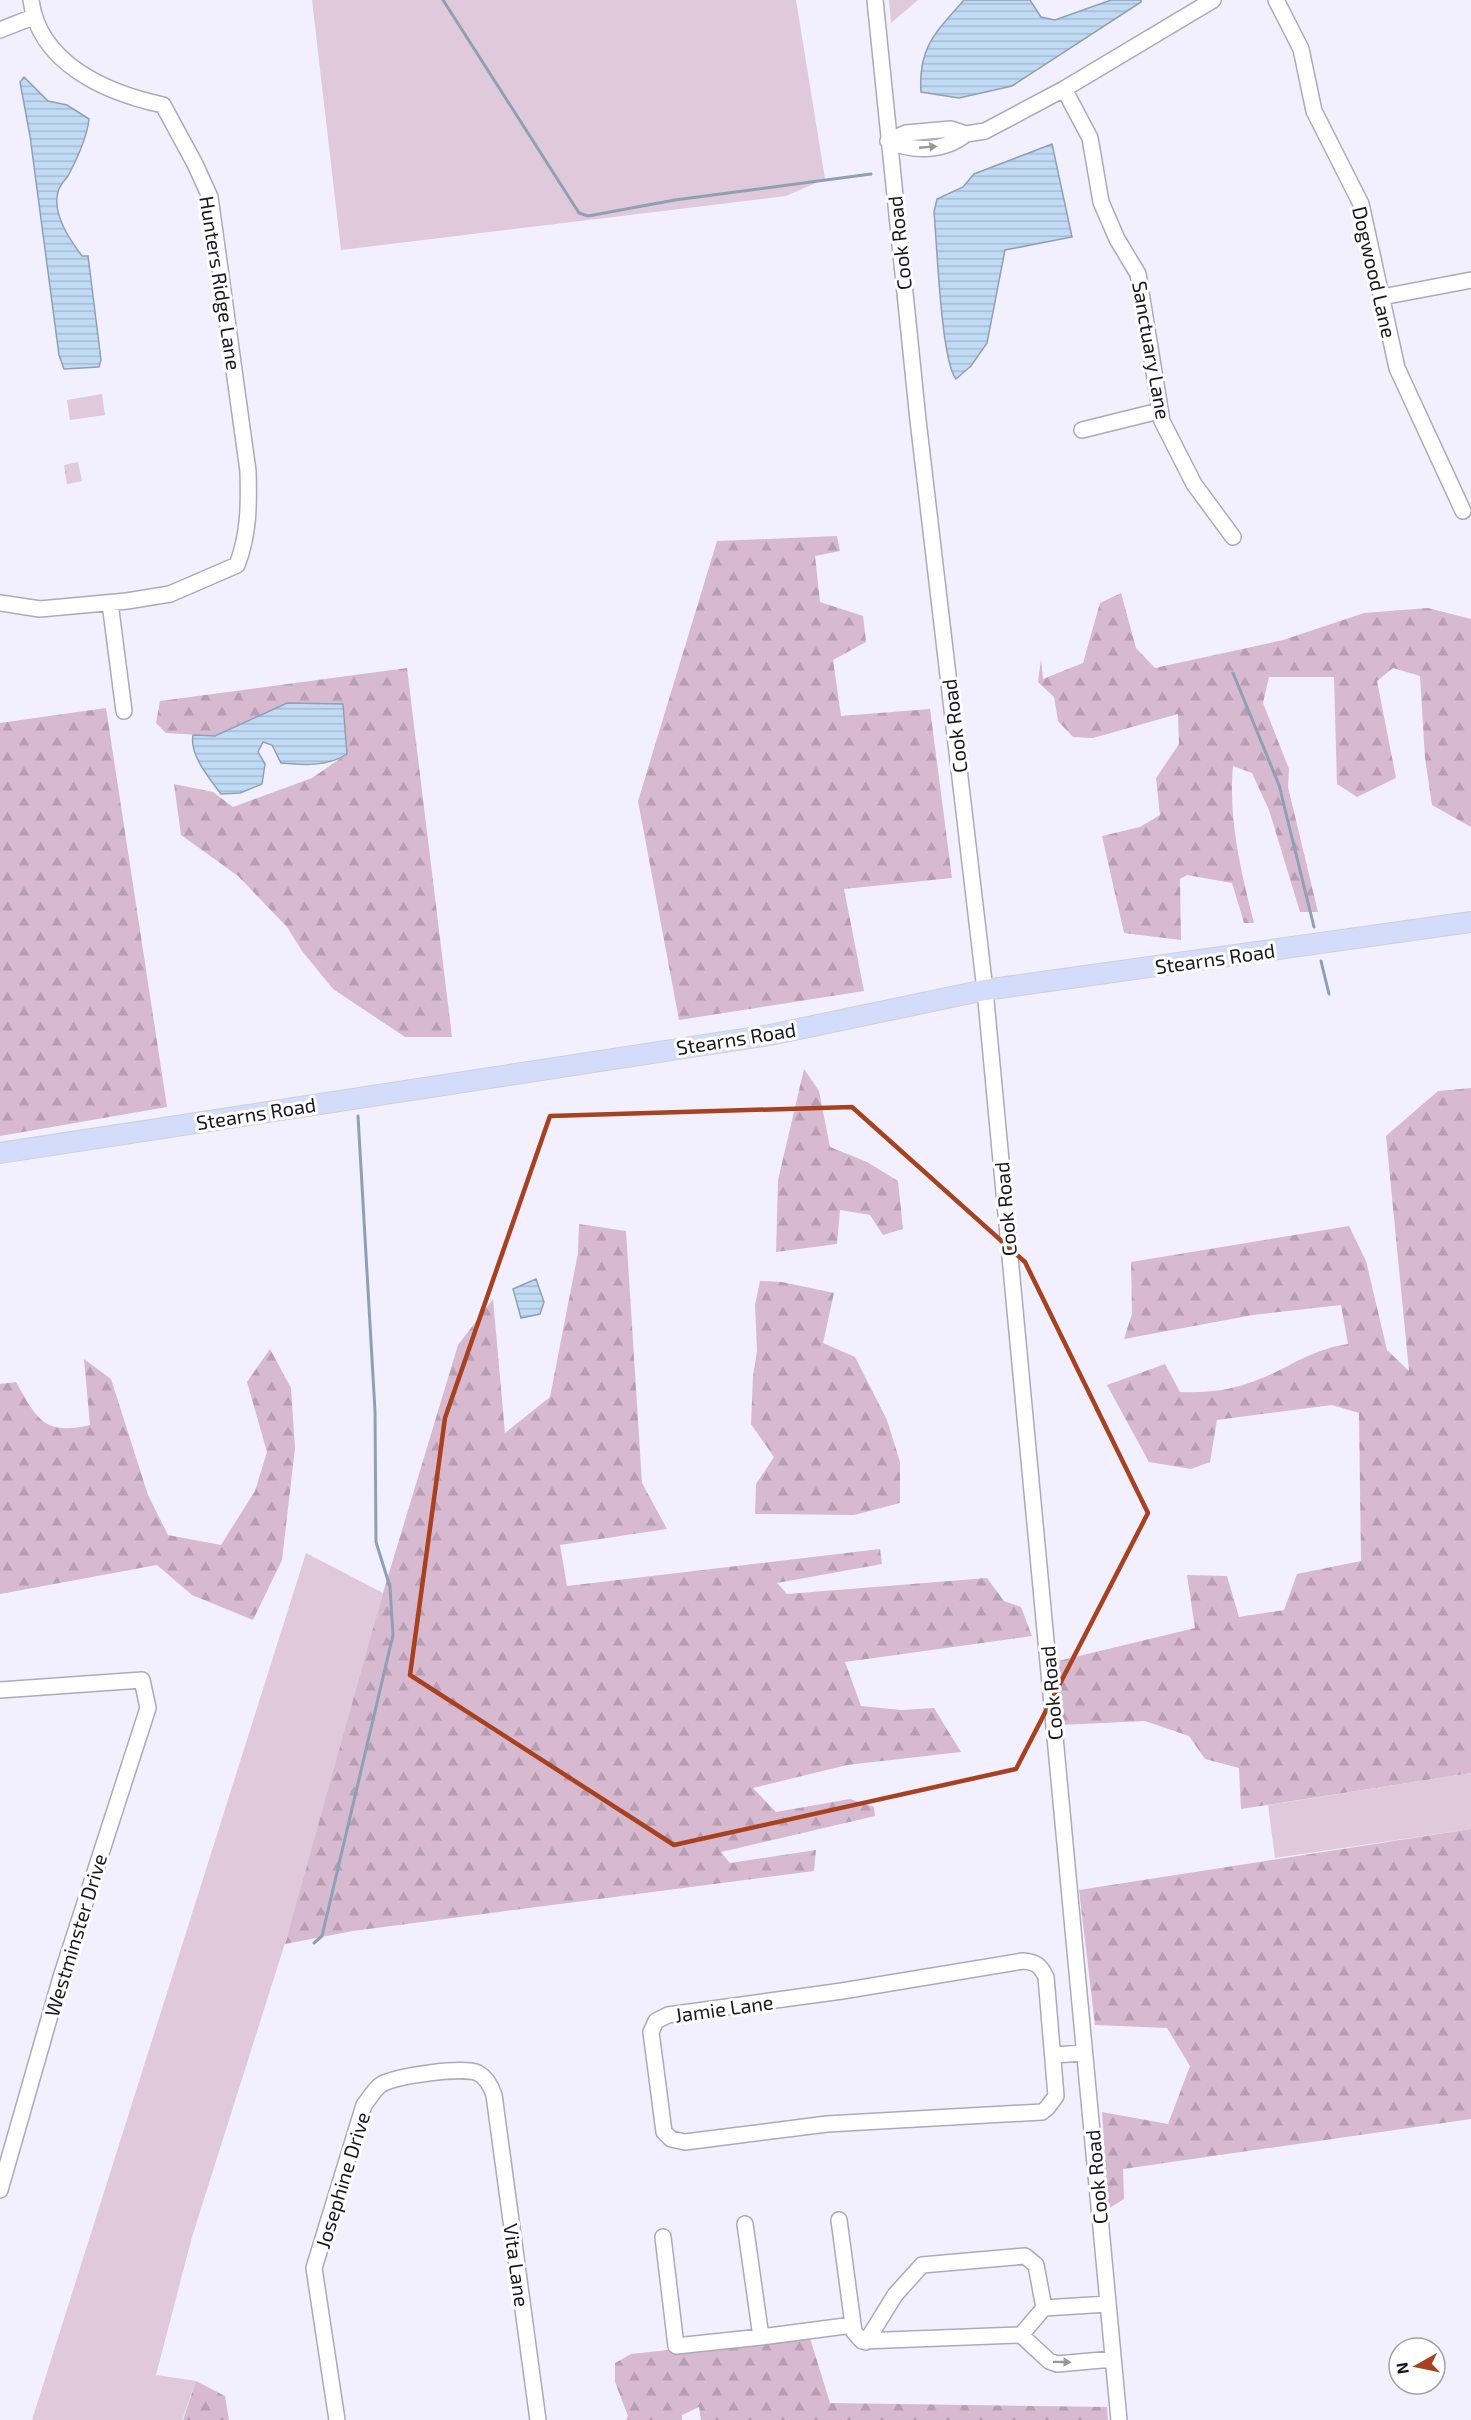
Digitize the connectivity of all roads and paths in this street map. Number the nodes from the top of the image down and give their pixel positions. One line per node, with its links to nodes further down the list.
1 (31, 0): 5 (street, Hunters Ridge Lane)
2 (874, 0): 8 (street, Cook Road)
3 (1276, 0): 10 (street, Dogwood Lane)
4 (1204, 2): 7 (street)
5 (33, 17): 6 (street); 16 (street, Hunters Ridge Lane)
6 (0, 30)
7 (1064, 89): 8 (street); 11 (street, Sanctuary Lane)
8 (888, 141): 19 (street, Cook Road)
9 (1471, 280): 10 (street)
10 (1382, 297): 13 (street, Dogwood Lane)
11 (1159, 411): 12 (street); 14 (street, Sanctuary Lane)
12 (1082, 430)
13 (1463, 511)
14 (1233, 537)
15 (0, 603): 16 (street, Hunters Ridge Lane)
16 (110, 603): 17 (street)
17 (124, 711)
18 (1471, 922): 19 (main road, Stearns Road)
19 (985, 990): 20 (main road, Stearns Road); 22 (street, Cook Road)
20 (0, 1153)
21 (0, 1690): 25 (street, Westminster Drive)
22 (1084, 2053): 23 (street); 29 (street, Cook Road)
23 (1054, 2055): 23 (street, Jamie Lane)
24 (496, 2110): 36 (street, Josephine Drive); 37 (street, Vita Lane)
25 (0, 2190)
26 (839, 2220): 31 (street)
27 (745, 2224): 33 (street)
28 (663, 2237): 33 (street)
29 (1108, 2304): 30 (street); 35 (street, Cook Road)
30 (1044, 2308): 32 (street); 34 (street)
31 (853, 2325): 33 (street); 34 (street)
32 (1021, 2335): 34 (street); 35 (street, one-way to 35)
33 (761, 2337)
34 (867, 2342)
35 (1113, 2359): 38 (street, Cook Road)
36 (337, 2420)
37 (538, 2420)
38 (1119, 2420)

